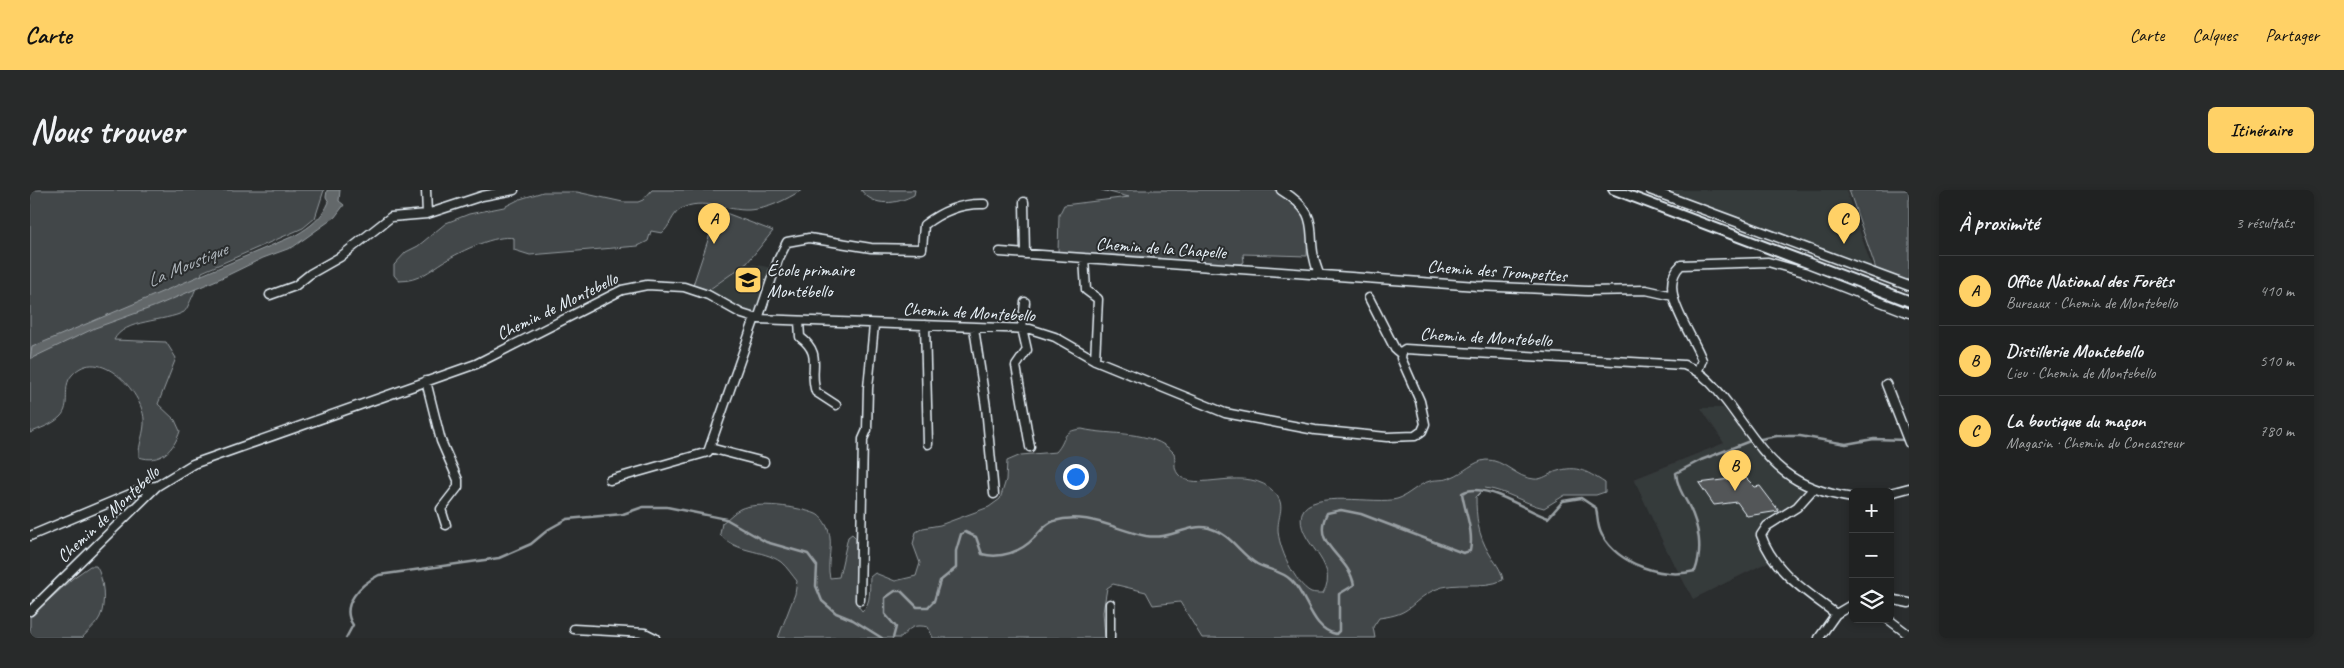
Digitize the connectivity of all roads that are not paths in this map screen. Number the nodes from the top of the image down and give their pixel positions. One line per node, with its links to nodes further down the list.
1 (426, 190): 9 (street)
2 (514, 190): 9 (street)
3 (1281, 190): 13 (street)
4 (1615, 190): 19 (highway)
5 (1632, 190): 15 (highway)
6 (1650, 190): 14 (street)
7 (1024, 202): 11 (street)
8 (984, 204): 22 (street)
9 (427, 214): 16 (street)
10 (1000, 252): 11 (street, Chemin de la Chapelle)
11 (1025, 254): 12 (street, Chemin de la Chapelle)
12 (1084, 258): 13 (street, Chemin de la Chapelle); 29 (street)
13 (1319, 274): 17 (street, Chemin des Trompettes)
14 (1909, 286)
15 (1909, 294)
16 (270, 295)
17 (1673, 296): 21 (street); 30 (street)
18 (1369, 298): 28 (street)
19 (1909, 301)
20 (1025, 302): 27 (street)
21 (1909, 313)
22 (756, 318): 23 (street, Chemin de Montebello); 31 (street, Chemin de Montebello); 37 (street)
23 (800, 321): 24 (street, Chemin de Montebello); 33 (street)
24 (874, 325): 25 (street, Chemin de Montebello); 48 (street)
25 (925, 325): 26 (street, Chemin de Montebello); 35 (street)
26 (974, 328): 27 (street, Chemin de Montebello); 44 (street)
27 (1022, 328): 29 (street, Chemin de Montebello); 36 (street)
28 (1401, 354): 29 (street, Chemin de Montebello); 30 (street, Chemin de Montebello)
29 (1095, 360)
30 (1698, 370): 42 (street)
31 (426, 381): 40 (street, Chemin de Montebello); 46 (street)
32 (1886, 384): 34 (street)
33 (836, 404)
34 (1907, 439)
35 (928, 444)
36 (1030, 447)
37 (710, 448): 38 (street); 39 (street)
38 (764, 462)
39 (610, 480)
40 (157, 486): 47 (street); 53 (street, Chemin de Montebello)
41 (1909, 488): 43 (street)
42 (1813, 490): 45 (street); 54 (street)
43 (1894, 492)
44 (994, 494)
45 (1849, 497)
46 (446, 525)
47 (30, 536)
48 (860, 600)
49 (1894, 600): 50 (street)
50 (1909, 603)
51 (1110, 604): 59 (street)
52 (1849, 606): 54 (street)
53 (30, 611)
54 (1836, 614): 60 (street)
55 (1893, 623): 57 (street)
56 (574, 629): 58 (street)
57 (1909, 635)
58 (655, 638)
59 (1110, 638)
60 (1818, 638)

